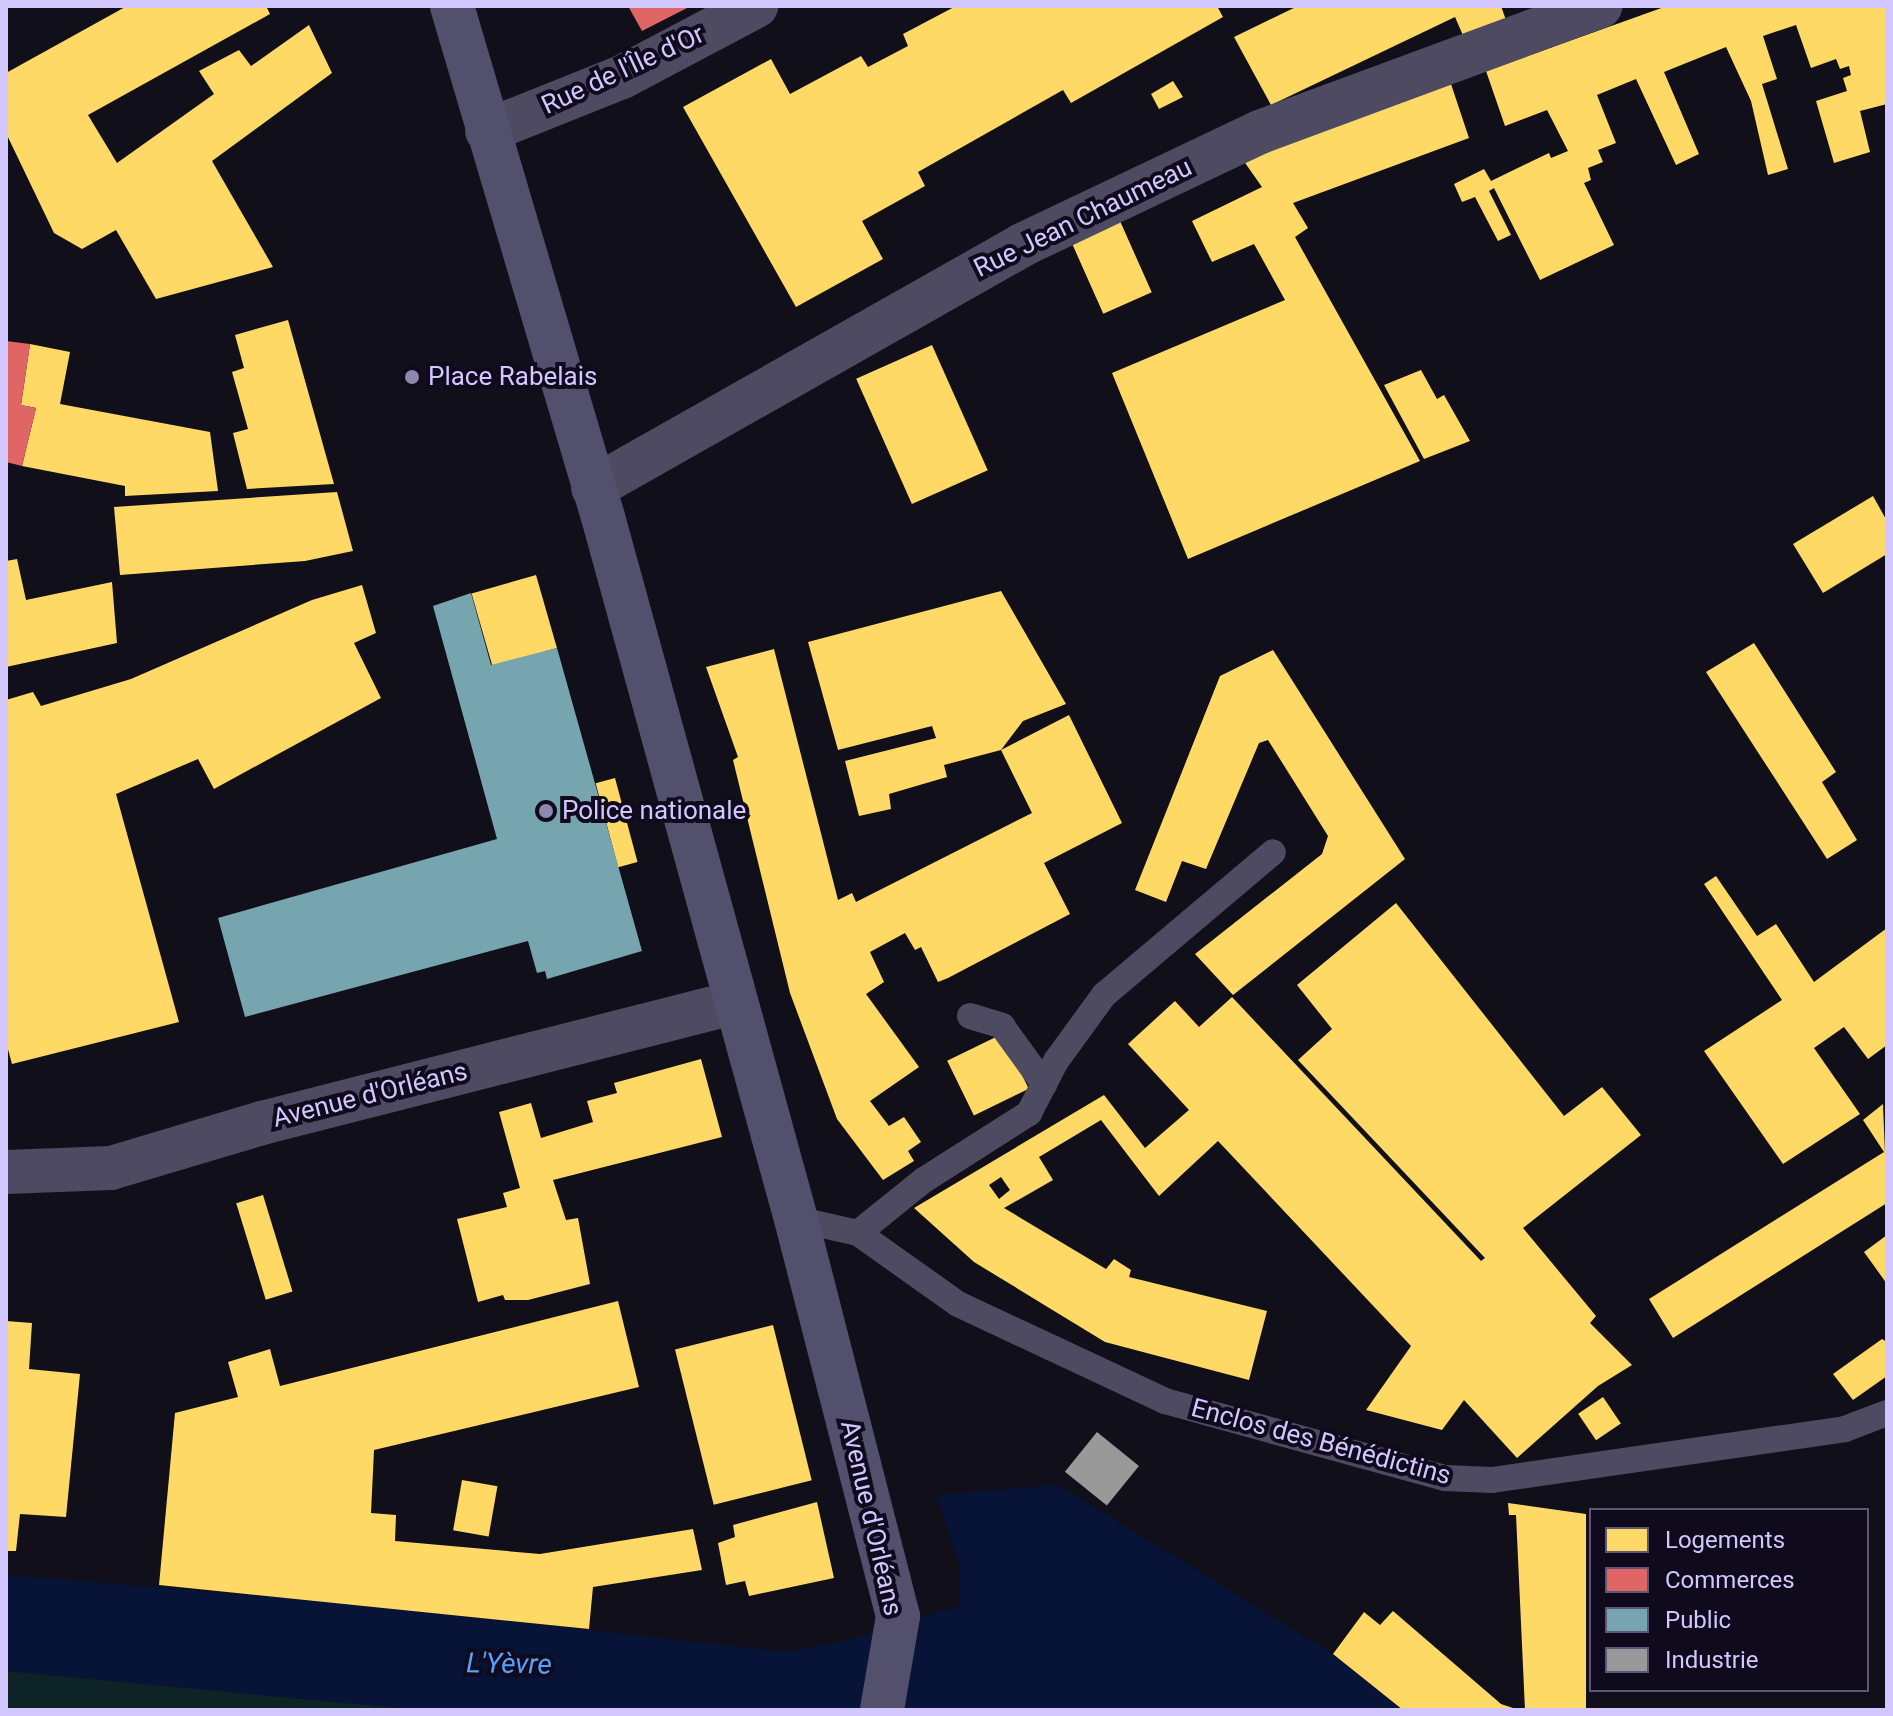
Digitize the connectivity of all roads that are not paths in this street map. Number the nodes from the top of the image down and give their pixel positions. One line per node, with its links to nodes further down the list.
1 (452, 6): 4 (main road)
2 (756, 6): 4 (street, Rue de l'Île d'Or)
3 (1600, 6): 5 (street, Rue Jean Chaumeau)
4 (487, 131): 5 (main road)
5 (598, 503): 7 (main road, Avenue d'Orléans)
6 (1273, 852): 9 (lane)
7 (733, 1003): 10 (street, Avenue d'Orléans); 11 (main road, Avenue d'Orléans)
8 (970, 1016): 9 (lane)
9 (1044, 1084): 12 (lane)
10 (6, 1172)
11 (796, 1219): 12 (lane, Enclos des Bénédictins); 14 (main road, Avenue d'Orléans)
12 (858, 1233): 13 (lane, Enclos des Bénédictins)
13 (1887, 1413)
14 (882, 1710)

